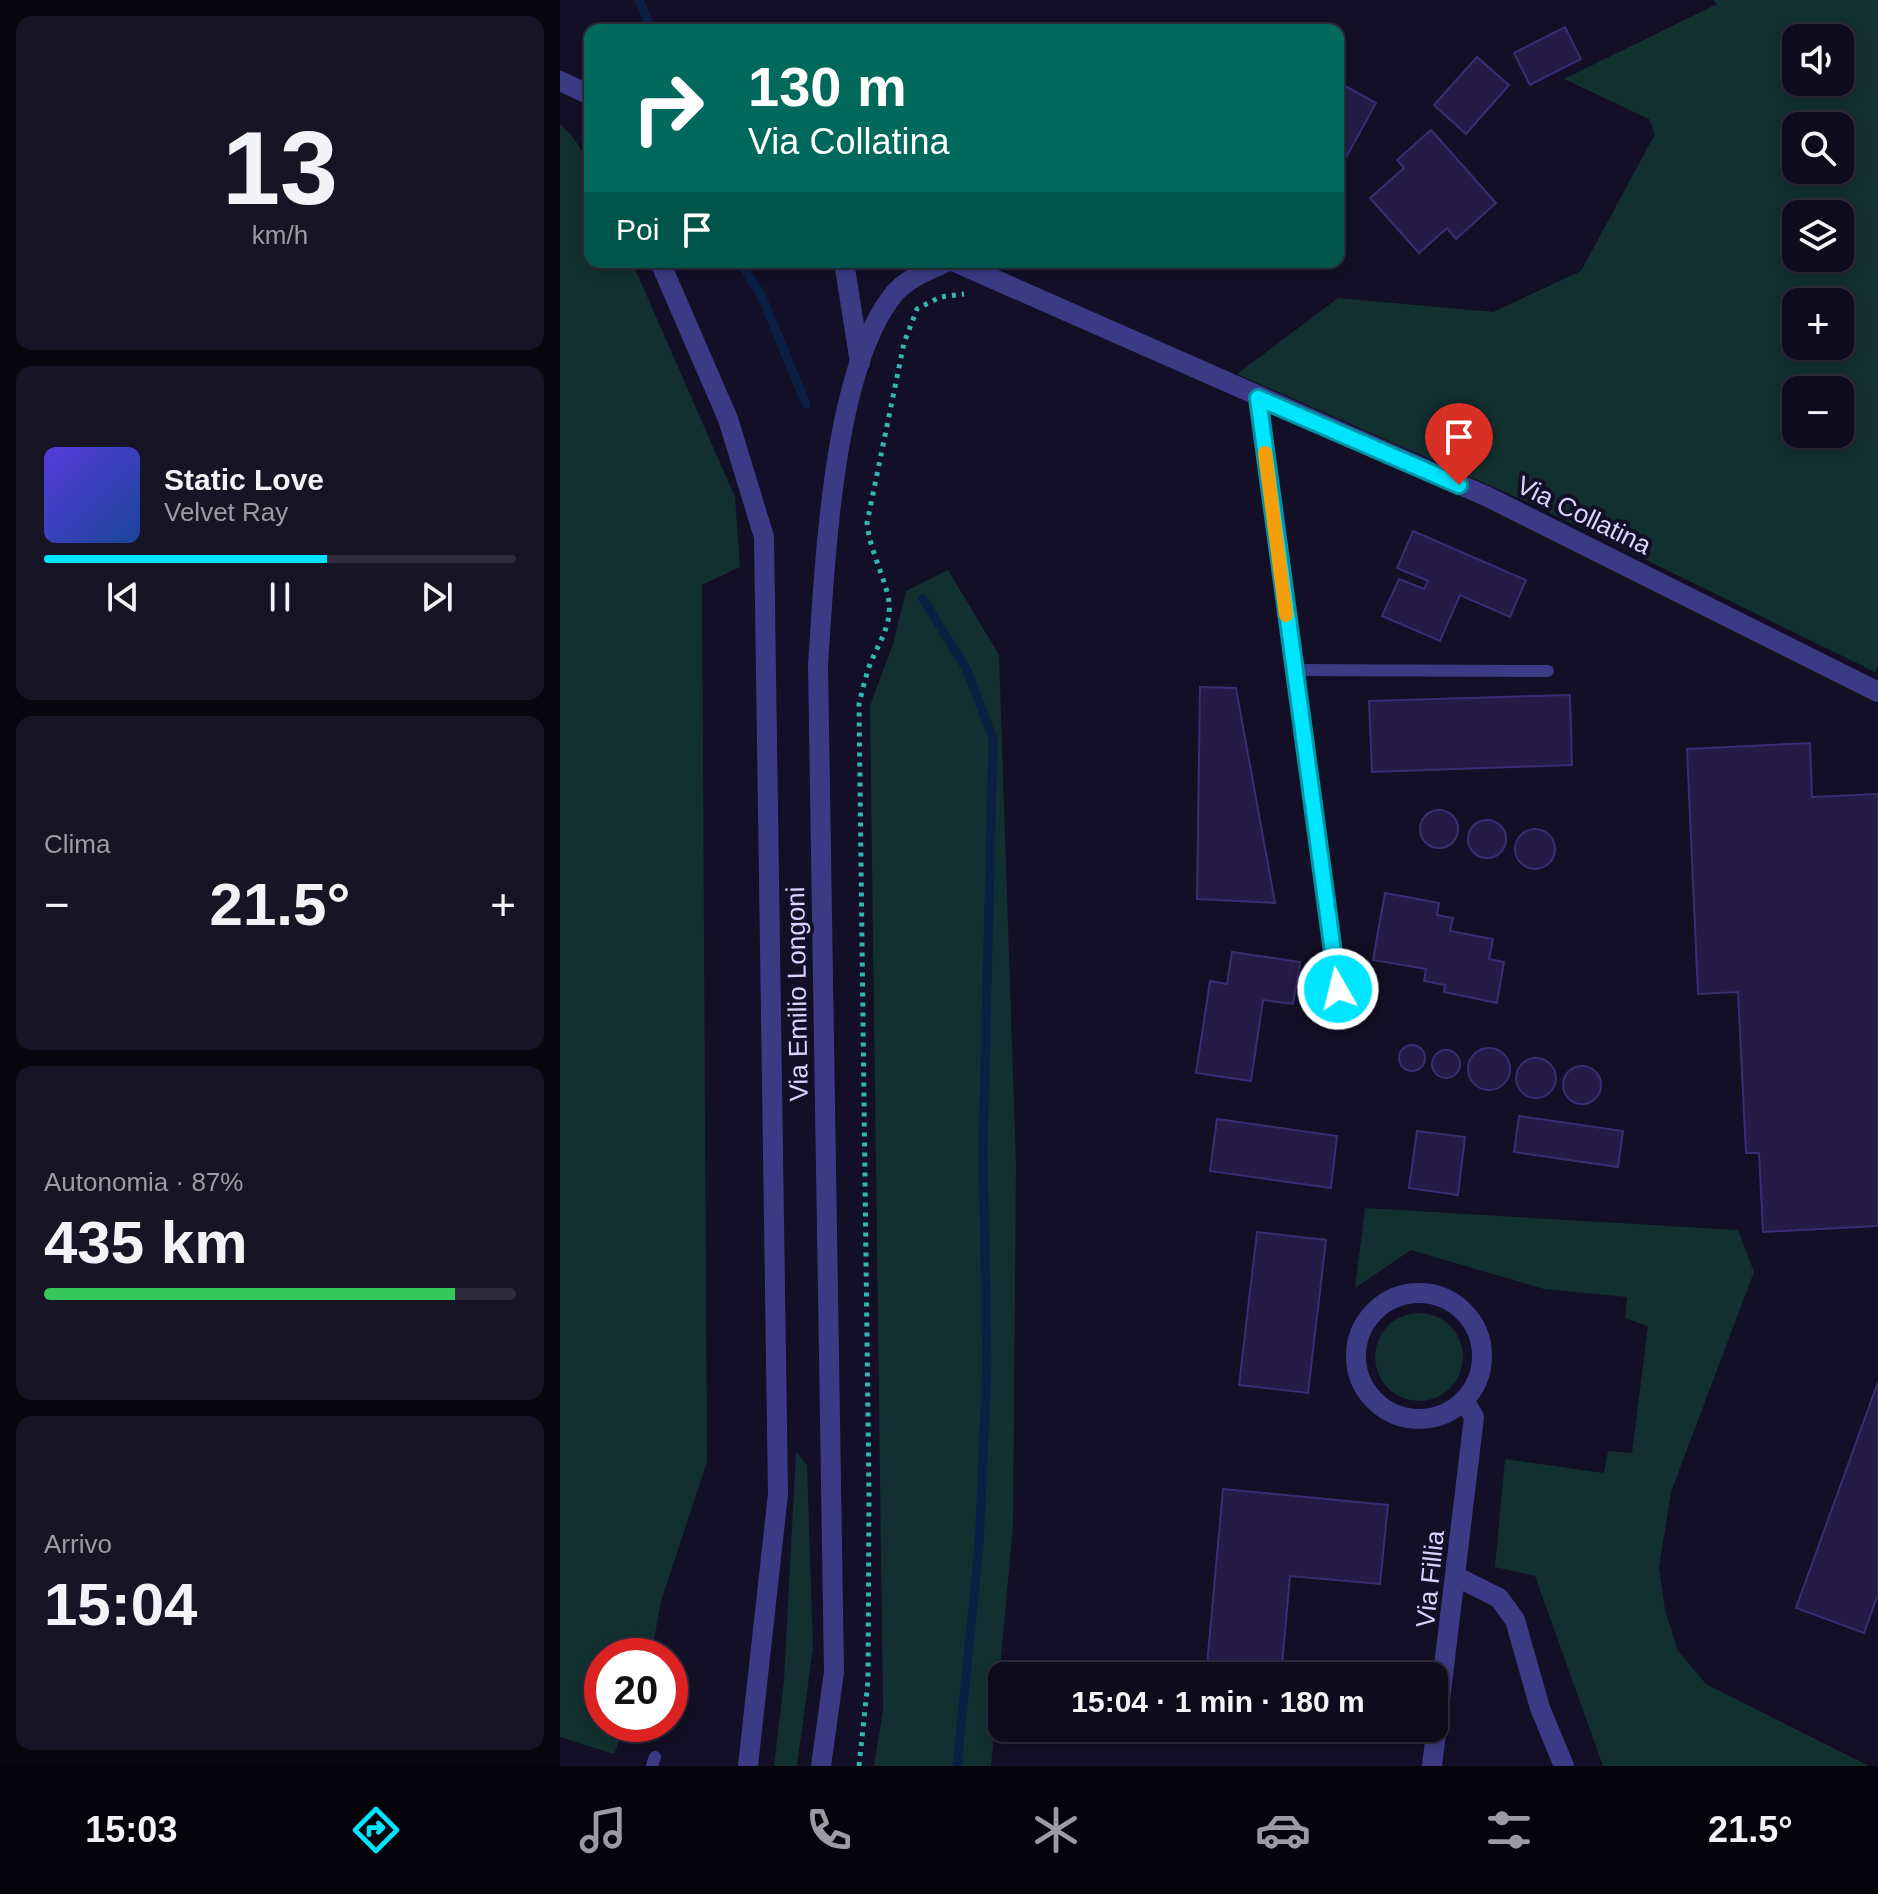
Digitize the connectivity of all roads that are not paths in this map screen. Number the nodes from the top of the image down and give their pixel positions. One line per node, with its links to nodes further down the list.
1 (560, 81): 2 (street)
2 (584, 92)
3 (663, 268): 15 (street, Via Emilio Longoni)
4 (845, 268): 7 (street)
5 (935, 268): 7 (street, Via Emilio Longoni)
6 (968, 268): 8 (street, Via Collatina)
7 (860, 363): 16 (street, Via Emilio Longoni)
8 (1258, 398): 9 (lane); 11 (street, Via Collatina)
9 (1293, 670): 10 (lane); 12 (lane)
10 (1548, 671)
11 (1878, 692)
12 (1338, 989)
13 (1464, 1400): 13 (street); 14 (street, Via Fillia)
14 (1457, 1577): 17 (street, Via Fillia); 18 (street)
15 (748, 1766)
16 (821, 1766)
17 (1432, 1766)
18 (1564, 1766)

